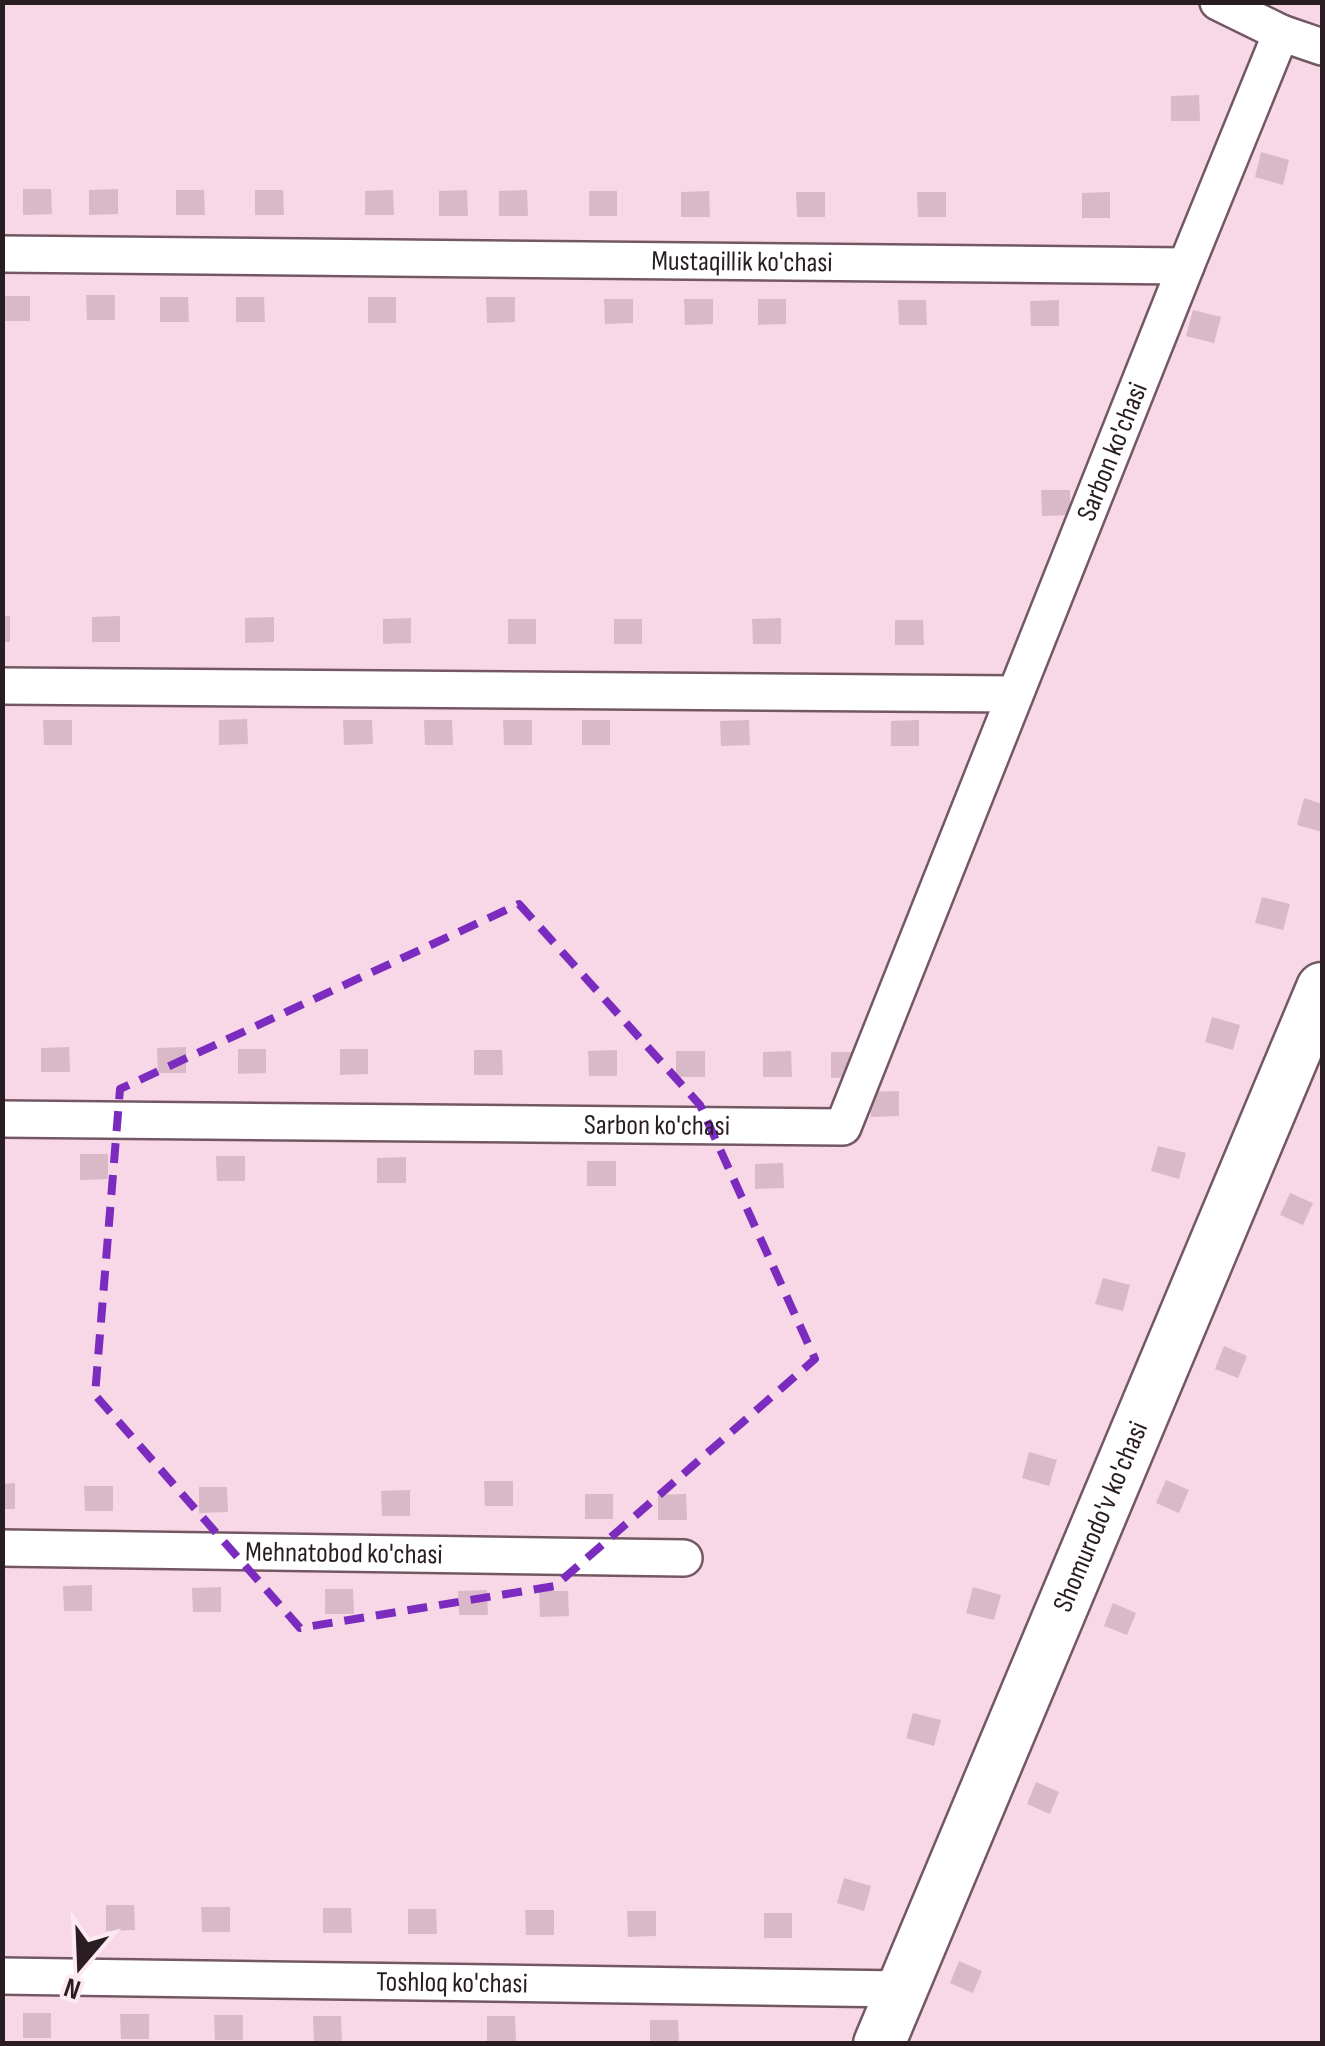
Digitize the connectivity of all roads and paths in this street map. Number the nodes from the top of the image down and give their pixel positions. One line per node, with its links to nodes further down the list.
1 (1218, 2): 2 (street)
2 (1281, 33): 3 (street); 5 (street)
3 (1322, 47)
4 (2, 254): 5 (street, Mustaqillik ko'chasi)
5 (1186, 266): 7 (street, Sarbon ko'chasi)
6 (2, 686): 7 (street)
7 (1016, 694): 9 (street, Sarbon ko'chasi)
8 (1322, 988): 13 (street, Shomurodo'v ko'chasi)
9 (2, 1120)
10 (2, 1548): 11 (street, Mehnatobod ko'chasi)
11 (684, 1558)
12 (2, 1976): 13 (street, Toshloq ko'chasi)
13 (902, 1990): 14 (street, Shomurodo'v ko'chasi)
14 (879, 2044)

